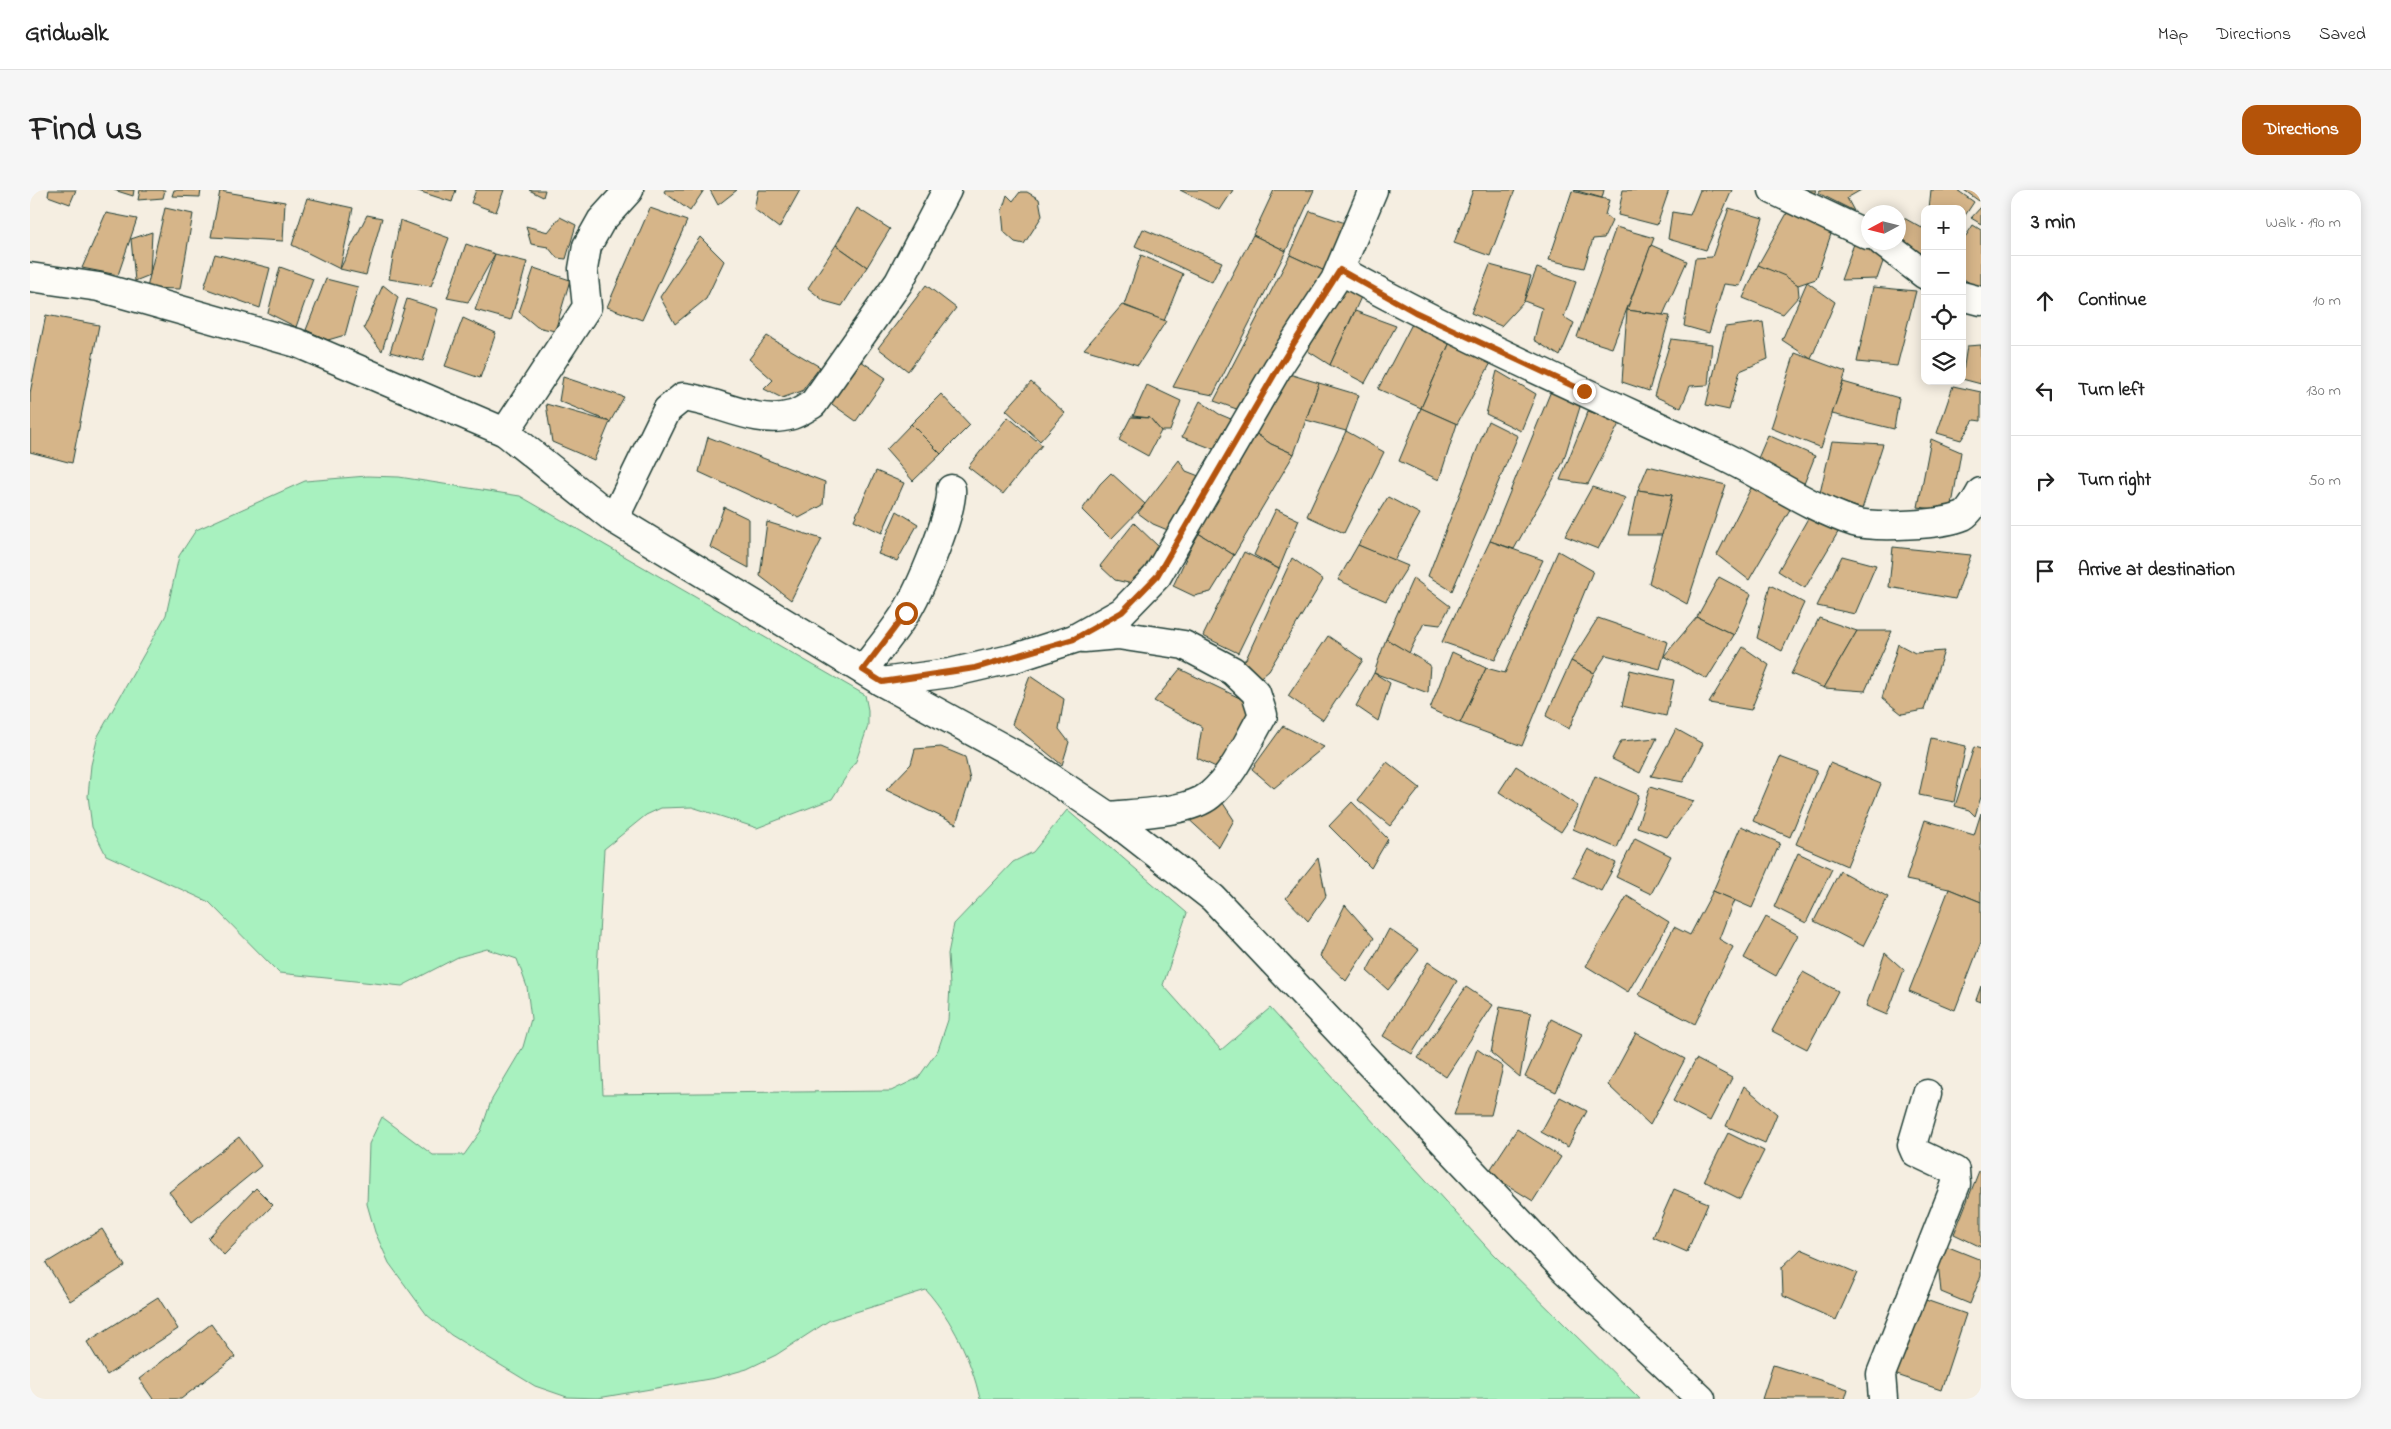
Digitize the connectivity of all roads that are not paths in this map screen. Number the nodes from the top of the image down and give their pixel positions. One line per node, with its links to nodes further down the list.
1 (629, 190): 12 (street)
2 (947, 190): 15 (street)
3 (1373, 190): 7 (street)
4 (1773, 190): 5 (street)
5 (1861, 231)
6 (1892, 250): 8 (street)
7 (1340, 270): 14 (street); 16 (street)
8 (1921, 272)
9 (30, 278): 12 (street)
10 (1966, 297): 11 (street)
11 (1981, 301)
12 (505, 432): 15 (street)
13 (951, 489): 17 (street)
14 (1981, 492)
15 (614, 519): 17 (street)
16 (1074, 639): 17 (street); 18 (street)
17 (873, 676): 18 (street)
18 (1108, 816): 20 (street)
19 (1928, 1094): 21 (street)
20 (1701, 1399)
21 (1883, 1399)

